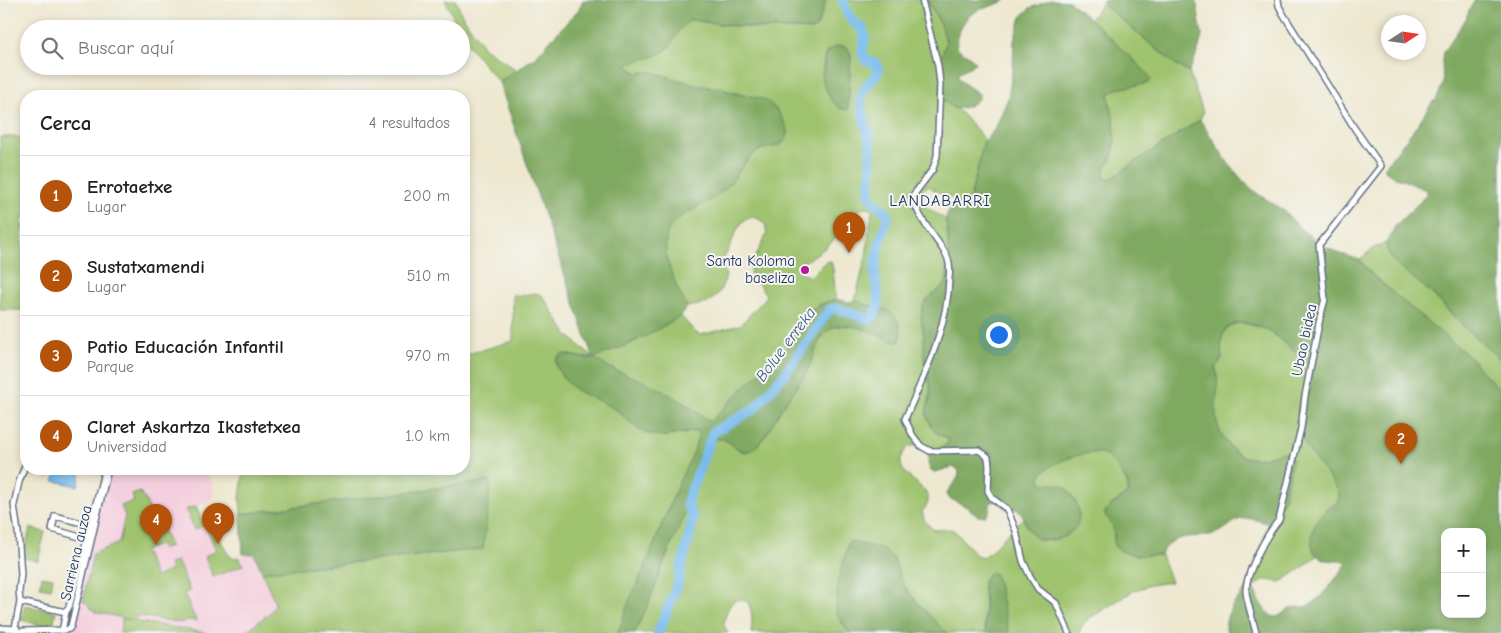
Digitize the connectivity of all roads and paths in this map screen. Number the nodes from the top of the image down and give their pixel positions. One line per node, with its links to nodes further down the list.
1 (922, 0): 13 (street)
2 (1278, 0): 14 (street, Ubao bidea)
3 (22, 475): 8 (street)
4 (102, 475): 6 (street)
5 (107, 475): 12 (street, Sarriena auzoa)
6 (90, 525): 7 (street); 7 (street)
7 (87, 538): 9 (street)
8 (20, 602): 9 (street); 11 (street)
9 (66, 612): 12 (street)
10 (0, 628): 11 (street)
11 (16, 631): 12 (street)
12 (62, 631)
13 (1069, 633)
14 (1256, 633)

